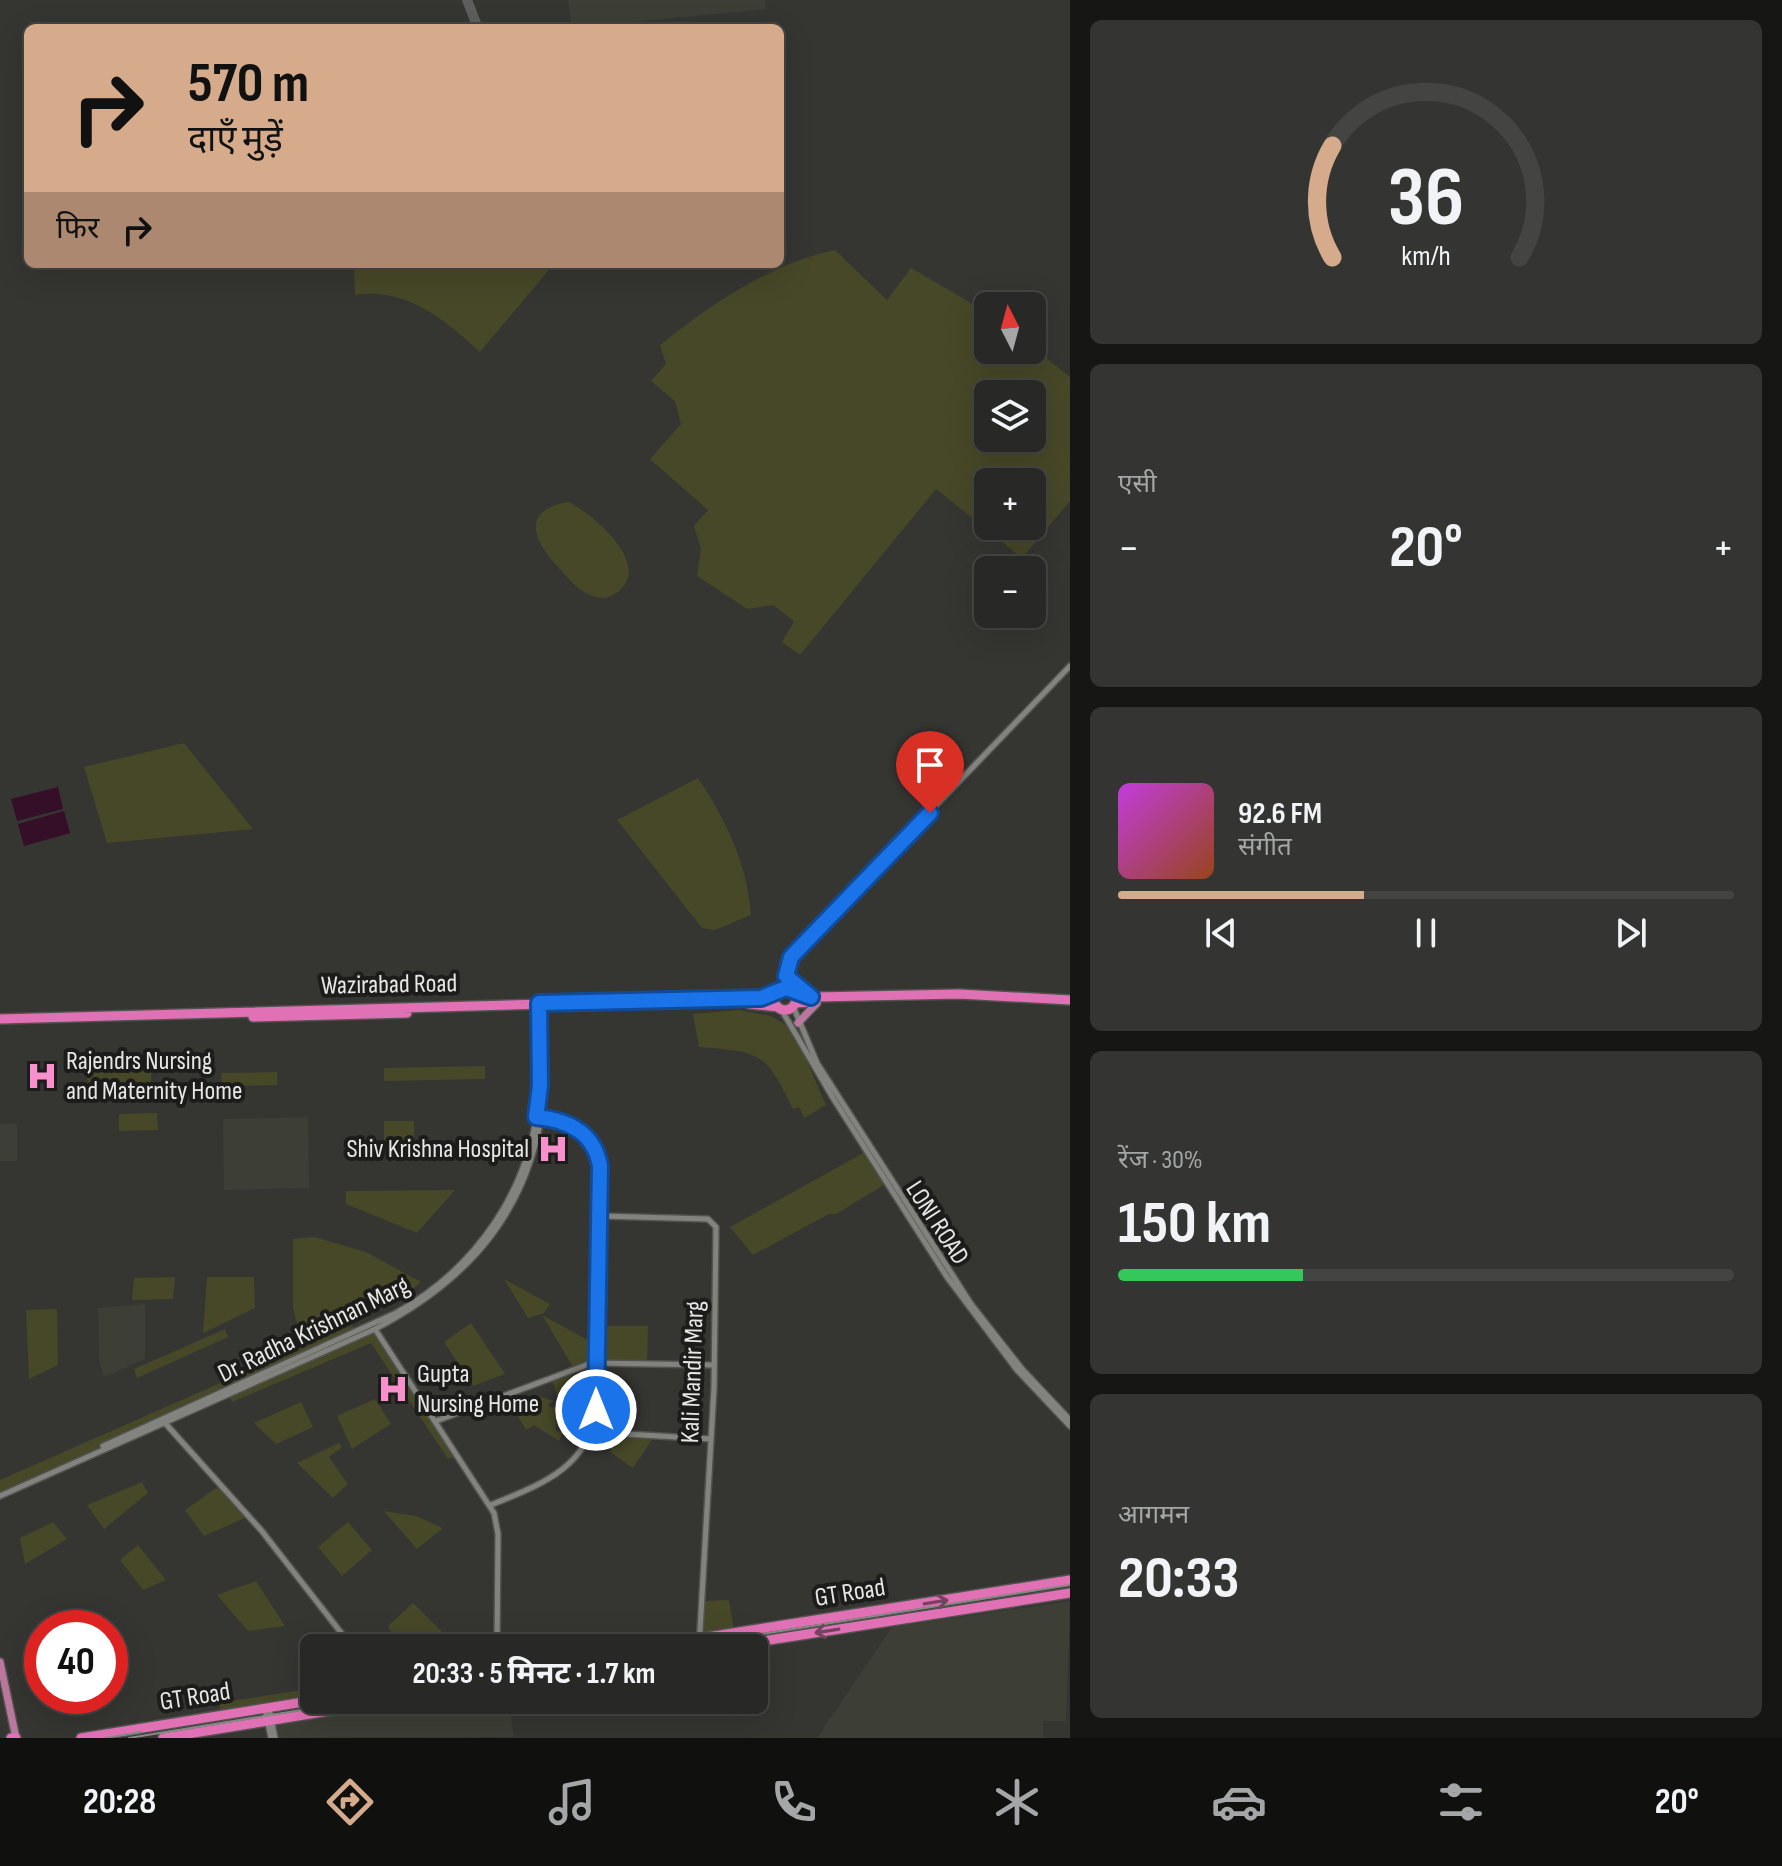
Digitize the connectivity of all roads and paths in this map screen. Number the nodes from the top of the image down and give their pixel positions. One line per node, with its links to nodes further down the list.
1 (1070, 666): 3 (street)
2 (778, 991): 4 (highway); 6 (highway, Wazirabad Road); 7 (highway)
3 (815, 1000): 4 (highway); 5 (highway); 10 (main road)
4 (794, 1001): 7 (highway, Wazirabad Road); 10 (street)
5 (1070, 1002)
6 (542, 1006): 7 (highway, Wazirabad Road); 8 (highway, Wazirabad Road); 9 (highway, Wazirabad Road); 11 (street, Dr. Radha Krishnan Marg)
7 (780, 1008): 10 (street)
8 (0, 1019)
9 (0, 1025)
10 (797, 1026): 18 (street, LONI ROAD)
11 (539, 1117): 12 (street); 13 (street, Dr. Radha Krishnan Marg); 16 (street)
12 (600, 1216): 14 (street); 15 (street, Kali Mandir Marg)
13 (375, 1329): 16 (street, Dr. Radha Krishnan Marg); 17 (street)
14 (596, 1363): 15 (street); 17 (street); 19 (street)
15 (714, 1365): 20 (street, Kali Mandir Marg)
16 (163, 1421): 21 (street, Dr. Radha Krishnan Marg); 25 (street)
17 (436, 1421): 22 (street)
18 (1070, 1423)
19 (591, 1432): 20 (street); 22 (street)
20 (711, 1439): 27 (street, Kali Mandir Marg)
21 (0, 1494)
22 (491, 1505): 26 (street)
23 (1070, 1580): 28 (highway, GT Road, one-way to 23)
24 (1070, 1593): 29 (highway, GT Road, one-way to 29)
25 (342, 1634)
26 (497, 1634)
27 (700, 1634)
28 (752, 1634)
29 (768, 1640)
30 (0, 1662): 36 (main road)
31 (0, 1684): 36 (main road)
32 (300, 1703): 33 (highway, GT Road)
33 (267, 1708): 35 (street); 37 (highway, GT Road)
34 (311, 1714): 35 (highway, GT Road)
35 (269, 1721): 38 (highway, GT Road); 39 (street)
36 (14, 1738)
37 (81, 1738)
38 (163, 1738)
39 (273, 1738)

